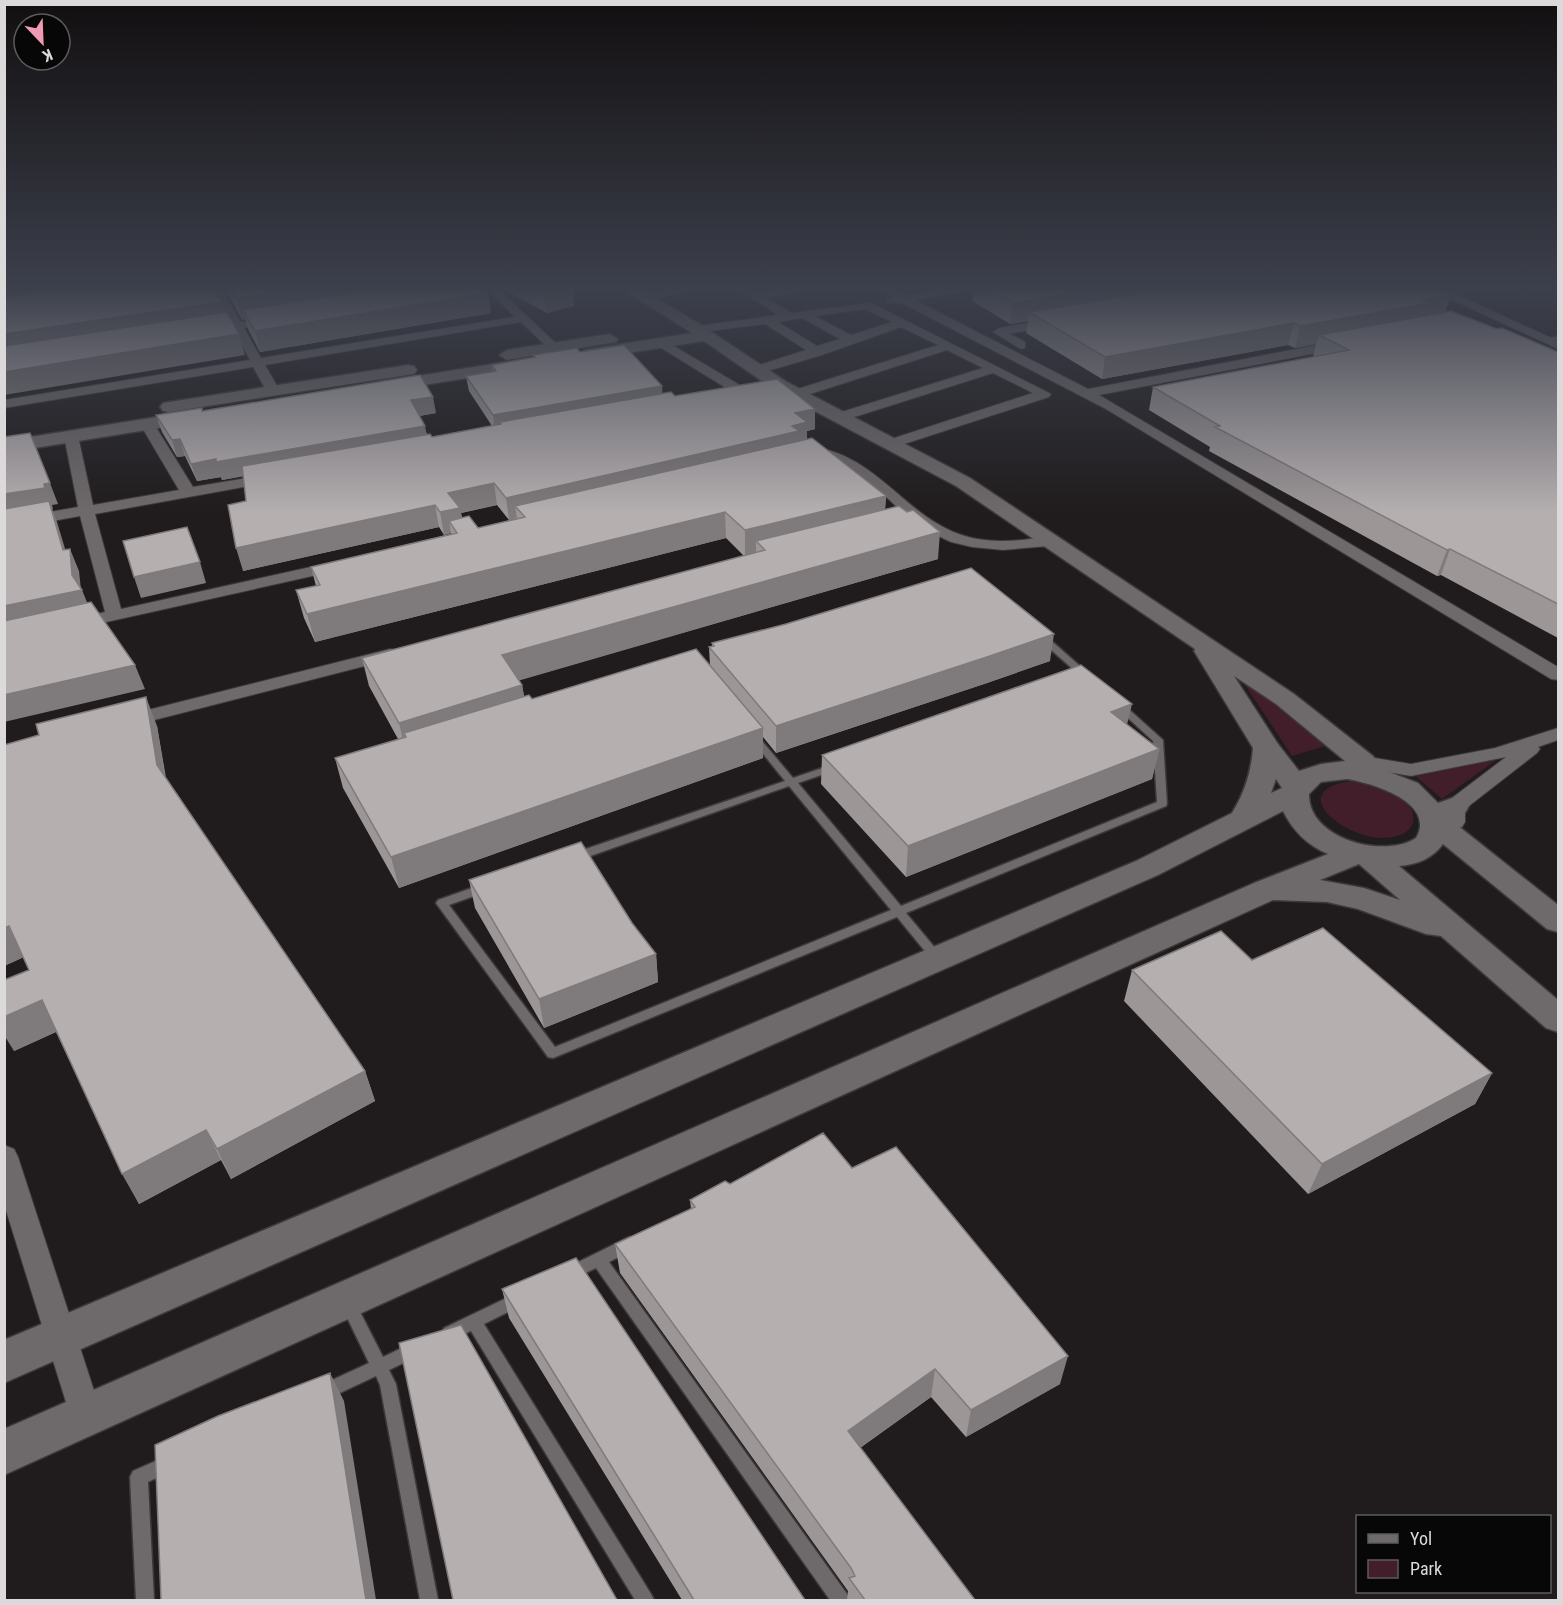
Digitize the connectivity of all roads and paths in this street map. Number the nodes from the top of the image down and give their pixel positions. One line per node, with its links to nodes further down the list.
1 (246, 364): 19 (street)
2 (258, 364): 15 (street)
3 (446, 364): 15 (street)
4 (529, 364): 21 (street)
5 (696, 364): 18 (street)
6 (748, 364): 14 (street)
7 (778, 364): 14 (street)
8 (891, 364): 17 (street)
9 (984, 364): 13 (street)
10 (1035, 364): 16 (street)
11 (1048, 364): 16 (street)
12 (1239, 364): 16 (street)
13 (994, 369): 20 (street); 24 (street)
14 (757, 370): 17 (street)
15 (273, 391): 22 (street)
16 (1092, 392): 40 (street)
17 (796, 394): 20 (street)
18 (694, 402)
19 (4, 404)
20 (840, 417): 24 (street)
21 (147, 424): 23 (street); 28 (street)
22 (4, 432)
23 (71, 436): 25 (street); 29 (street)
24 (890, 444): 33 (street)
25 (4, 447)
26 (801, 458): 30 (street)
27 (283, 476): 28 (street)
28 (189, 493): 29 (street)
29 (86, 510): 31 (street); 35 (street)
30 (919, 520): 32 (street); 33 (street)
31 (4, 525)
32 (896, 525)
33 (1049, 541): 38 (street)
34 (349, 563): 35 (street)
35 (114, 615): 36 (street)
36 (59, 627)
37 (1034, 631): 41 (lane)
38 (1202, 644): 46 (street); 48 (street)
39 (406, 651): 43 (street)
40 (1558, 675)
41 (1096, 685)
42 (1114, 700): 57 (lane)
43 (114, 725)
44 (748, 729): 49 (lane)
45 (1550, 737): 48 (street); 51 (street)
46 (1267, 748): 50 (street); 52 (street)
47 (846, 763): 49 (lane)
48 (1383, 771): 50 (street); 51 (street)
49 (792, 782): 54 (lane); 57 (lane)
50 (1296, 790): 52 (street); 53 (street)
51 (1441, 816): 53 (street); 58 (street)
52 (1243, 819): 60 (street)
53 (1363, 855): 56 (street); 59 (street)
54 (566, 860)
55 (498, 883): 57 (lane)
56 (1265, 891): 59 (street); 67 (street)
57 (899, 913): 60 (lane)
58 (1558, 921)
59 (1462, 936): 61 (street)
60 (937, 959): 69 (street)
61 (1558, 1020)
62 (4, 1157): 69 (street)
63 (641, 1238): 64 (lane)
64 (598, 1259): 65 (lane); 79 (lane)
65 (557, 1280)
66 (536, 1290): 68 (lane)
67 (346, 1300): 71 (lane); 73 (street)
68 (474, 1321): 71 (lane); 78 (lane)
69 (61, 1338): 70 (street); 73 (street)
70 (4, 1362)
71 (380, 1367): 72 (lane); 77 (lane)
72 (307, 1401)
73 (86, 1415): 74 (street)
74 (4, 1452)
75 (181, 1458): 76 (lane)
76 (145, 1600)
77 (429, 1600)
78 (645, 1600)
79 (841, 1600)

